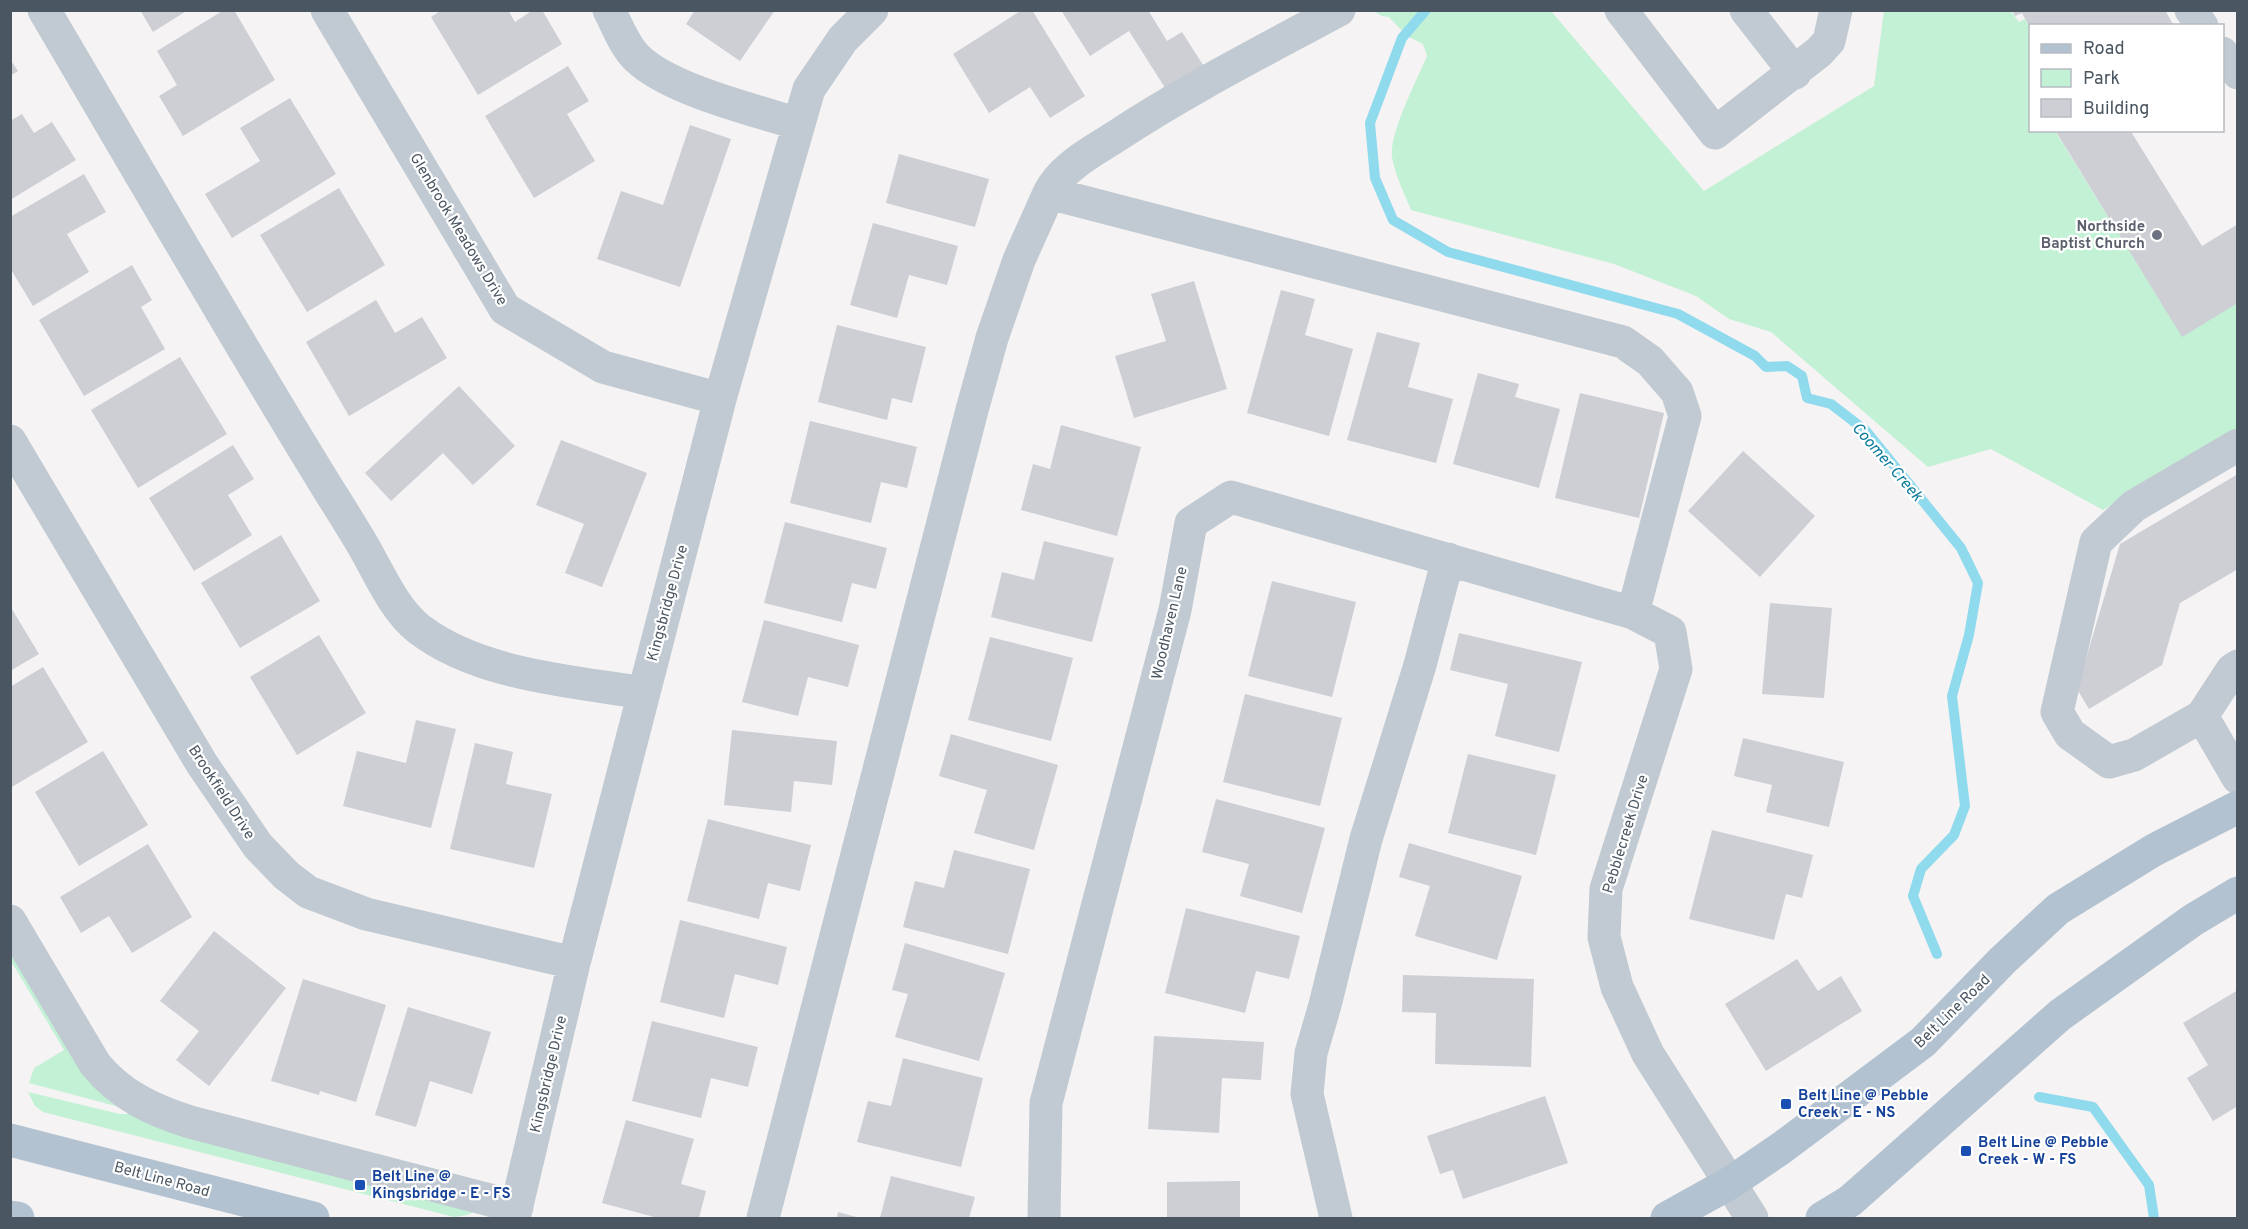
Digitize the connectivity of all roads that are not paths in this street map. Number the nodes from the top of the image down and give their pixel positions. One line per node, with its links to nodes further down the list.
1 (44, 10): 23 (street)
2 (327, 10): 16 (street, Glenbrook Meadows Drive)
3 (609, 10): 14 (street)
4 (872, 10): 14 (street, Kingsbridge Drive)
5 (1339, 10): 15 (street)
6 (1621, 10): 12 (street)
7 (1746, 10): 12 (street)
8 (2190, 10): 9 (street)
9 (2200, 24)
10 (1832, 26): 12 (street)
11 (2224, 54): 13 (street)
12 (1795, 73)
13 (2238, 73)
14 (799, 124): 16 (street, Kingsbridge Drive)
15 (1049, 193): 20 (street); 36 (street)
16 (720, 399): 23 (street, Kingsbridge Drive)
17 (10, 441): 29 (street, Brookfield Drive)
18 (2238, 445): 24 (street)
19 (1448, 559): 20 (street, Woodhaven Lane); 37 (street, Woodhaven Lane); 38 (street)
20 (1633, 613): 21 (street, Woodhaven Lane)
21 (1670, 633): 31 (street, Pebblecreek Drive)
22 (2238, 666): 24 (street)
23 (644, 693): 29 (street, Kingsbridge Drive)
24 (2202, 716): 25 (street)
25 (2238, 778)
26 (2238, 807): 31 (main road, Belt Line Road)
27 (2238, 893): 41 (main road)
28 (10, 921): 32 (street)
29 (574, 963): 32 (street, Kingsbridge Drive)
30 (10, 1140): 35 (main road, Belt Line Road)
31 (1730, 1183): 39 (main road, Belt Line Road); 40 (street, Pebblecreek Drive)
32 (515, 1213)
33 (10, 1216): 34 (main road)
34 (18, 1218)
35 (313, 1218)
36 (764, 1218)
37 (1044, 1218)
38 (1336, 1218)
39 (1667, 1218)
40 (1752, 1218)
41 (1822, 1218)

